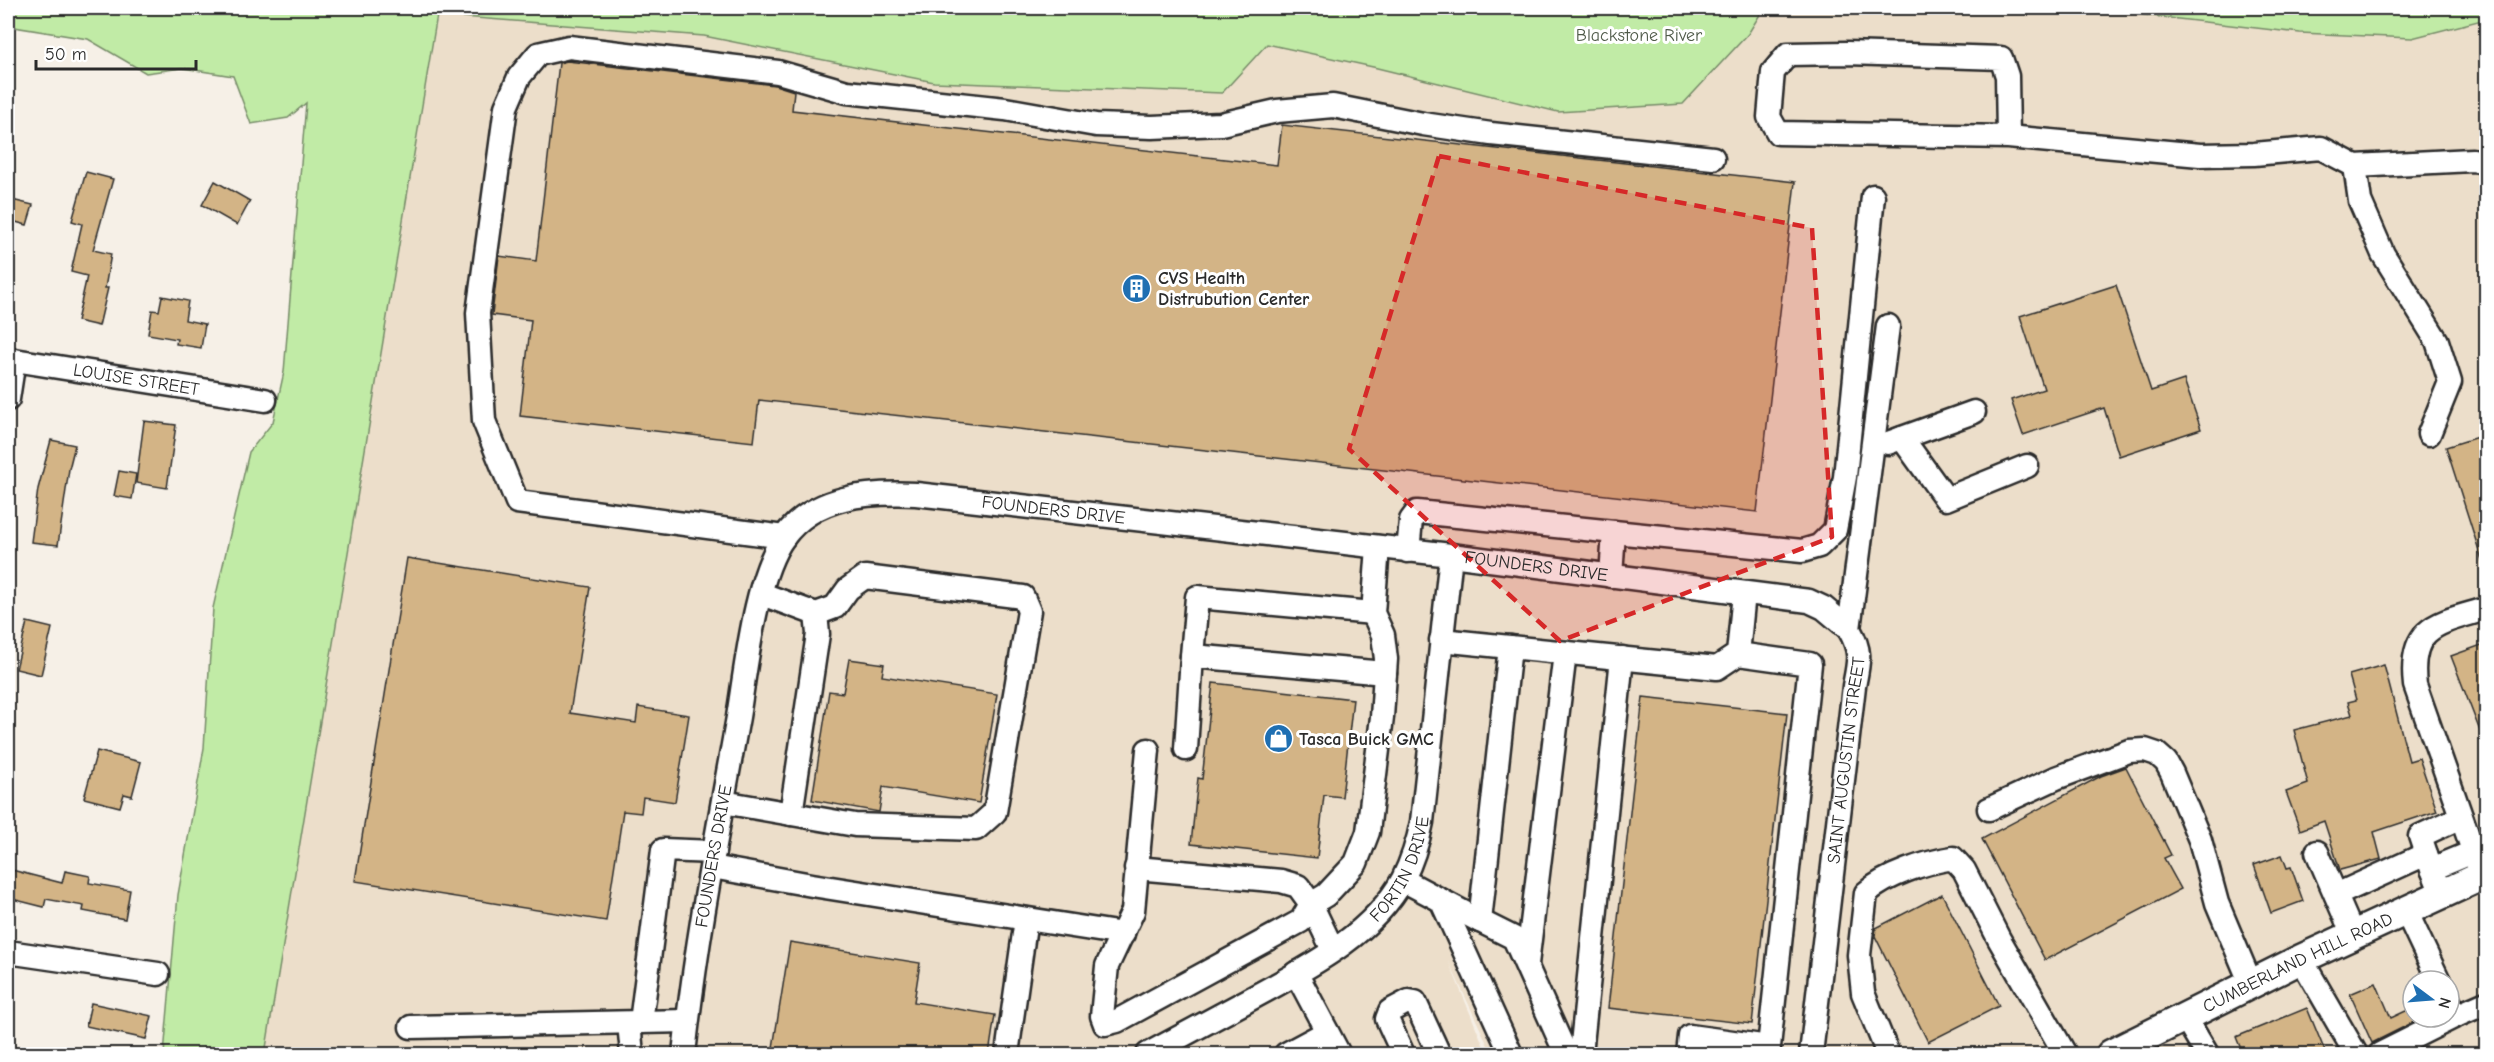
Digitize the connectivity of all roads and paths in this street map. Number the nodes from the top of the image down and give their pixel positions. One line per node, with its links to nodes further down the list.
1 (2008, 137): 1 (street); 4 (street)
2 (1713, 158): 16 (street)
3 (2487, 162): 4 (street)
4 (2355, 166): 11 (street)
5 (1873, 196): 15 (street)
6 (1888, 326): 13 (street, SAINT AUGUSTIN STREET)
7 (11, 360): 8 (street); 9 (street, LOUISE STREET)
8 (8, 399)
9 (265, 399)
10 (1974, 412): 12 (street)
11 (2429, 434)
12 (1902, 438): 13 (street); 14 (street)
13 (1873, 449): 26 (street, SAINT AUGUSTIN STREET)
14 (2027, 466)
15 (1614, 532): 18 (street); 20 (street)
16 (784, 537): 17 (street, FOUNDERS DRIVE); 22 (street, FOUNDERS DRIVE)
17 (1378, 547): 18 (street, FOUNDERS DRIVE); 24 (street)
18 (1408, 550): 19 (street, FOUNDERS DRIVE)
19 (1451, 555): 20 (street, FOUNDERS DRIVE); 27 (street, FORTIN DRIVE)
20 (1611, 576): 21 (street, FOUNDERS DRIVE)
21 (1744, 593): 26 (street, FOUNDERS DRIVE); 30 (street)
22 (762, 594): 25 (street); 36 (street, FOUNDERS DRIVE)
23 (2487, 609): 39 (street)
24 (1373, 613): 31 (street); 33 (street)
25 (816, 614): 38 (street); 38 (street)
26 (1849, 629): 45 (street, SAINT AUGUSTIN STREET)
27 (1441, 640): 28 (street); 46 (street, FORTIN DRIVE)
28 (1510, 647): 29 (street); 53 (street)
29 (1565, 653): 32 (street); 59 (street)
30 (1738, 654): 32 (street); 83 (street)
31 (1192, 656): 33 (street); 34 (street)
32 (1622, 658): 82 (street)
33 (1385, 673): 50 (street)
34 (1186, 749)
35 (1148, 750): 43 (street)
36 (723, 802): 38 (street); 41 (street, FOUNDERS DRIVE)
37 (1989, 809): 63 (street)
38 (791, 814)
39 (2461, 817): 42 (street); 44 (street)
40 (2317, 852): 48 (street)
41 (713, 860): 52 (street); 67 (street, FOUNDERS DRIVE); 68 (street)
42 (2480, 867): 44 (main road, CUMBERLAND HILL ROAD)
43 (1136, 868): 50 (street); 54 (street)
44 (2433, 872): 48 (street); 51 (main road, CUMBERLAND HILL ROAD)
45 (1832, 879): 47 (street); 84 (street, SAINT AUGUSTIN STREET)
46 (1403, 880): 49 (street); 56 (street, FORTIN DRIVE)
47 (1866, 893): 85 (street); 86 (street)
48 (2336, 895): 55 (street)
49 (1442, 900): 53 (street); 80 (street)
50 (1311, 904): 54 (street); 56 (street)
51 (2406, 911): 55 (main road, CUMBERLAND HILL ROAD); 60 (street)
52 (1026, 919): 54 (street); 74 (street)
53 (1480, 921): 59 (street)
54 (1123, 934)
55 (2353, 934): 58 (main road, CUMBERLAND HILL ROAD)
56 (1333, 950): 62 (street, FORTIN DRIVE)
57 (8, 952): 61 (street)
58 (2301, 959): 63 (main road, CUMBERLAND HILL ROAD); 89 (street)
59 (1527, 964): 81 (street)
60 (2433, 969)
61 (158, 974)
62 (1296, 974): 71 (street); 75 (street, FORTIN DRIVE)
63 (2251, 984): 66 (main road, CUMBERLAND HILL ROAD)
64 (2487, 1003): 65 (street)
65 (2461, 1008)
66 (2185, 1017): 87 (main road, CUMBERLAND HILL ROAD); 88 (street)
67 (687, 1021): 68 (street); 73 (street, FOUNDERS DRIVE)
68 (635, 1022): 69 (street); 72 (street)
69 (411, 1027)
70 (2421, 1029): 90 (street)
71 (1327, 1032): 76 (street); 77 (street)
72 (632, 1054)
73 (684, 1054)
74 (1007, 1054)
75 (1148, 1054)
76 (1286, 1054)
77 (1339, 1054)
78 (1403, 1054): 79 (street)
79 (1439, 1054)
80 (1511, 1054)
81 (1566, 1054)
82 (1581, 1054)
83 (1688, 1054)
84 (1811, 1054)
85 (1888, 1054)
86 (2065, 1054)
87 (2111, 1054)
88 (2207, 1054)
89 (2356, 1054)
90 (2380, 1054)

